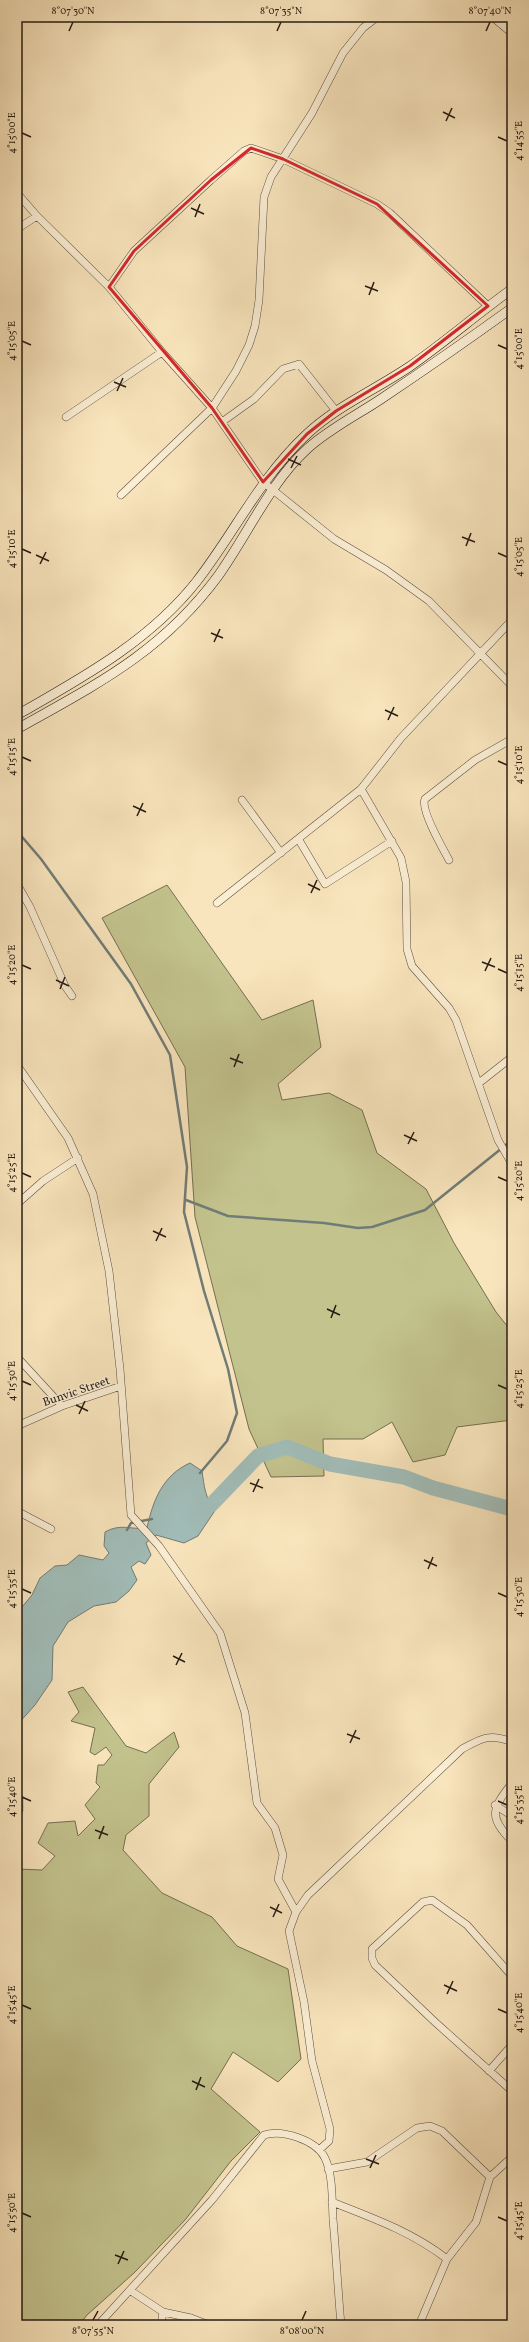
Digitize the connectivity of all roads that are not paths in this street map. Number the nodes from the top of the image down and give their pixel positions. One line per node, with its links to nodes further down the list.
1 (377, 17): 4 (street)
2 (494, 17): 3 (main road)
3 (512, 32)
4 (283, 159): 8 (street); 10 (street); 13 (street)
5 (17, 193): 6 (street)
6 (37, 216): 7 (street); 8 (street)
7 (17, 229)
8 (108, 287): 12 (street)
9 (512, 289): 10 (main road)
10 (488, 306): 14 (main road)
11 (512, 308): 18 (main road)
12 (162, 352): 13 (street); 15 (street)
13 (212, 408): 16 (street); 19 (street)
14 (336, 411): 16 (street); 17 (main road)
15 (66, 417)
16 (222, 422): 17 (street)
17 (263, 482): 18 (street); 23 (main road)
18 (272, 490): 21 (street); 24 (main road)
19 (121, 495)
20 (512, 620): 21 (street)
21 (481, 652): 22 (street); 26 (street)
22 (512, 686)
23 (17, 716)
24 (17, 729)
25 (512, 739): 31 (street)
26 (361, 789): 28 (street); 29 (street)
27 (242, 800): 30 (street)
28 (299, 840): 29 (street); 30 (street)
29 (392, 841): 37 (street)
30 (281, 853): 33 (street)
31 (449, 860)
32 (17, 884): 34 (street)
33 (217, 903)
34 (72, 996)
35 (512, 1057): 37 (street)
36 (17, 1065): 38 (street)
37 (479, 1083): 39 (street)
38 (78, 1158): 40 (street); 42 (street)
39 (511, 1163)
40 (17, 1204)
41 (17, 1357): 43 (street)
42 (122, 1386): 43 (street, Bunvic Street); 52 (street)
43 (62, 1406): 44 (street, Bunvic Street)
44 (17, 1426)
45 (17, 1511): 46 (street)
46 (51, 1529)
47 (512, 1742): 52 (street)
48 (512, 1784): 49 (street)
49 (495, 1805): 50 (street); 51 (street)
50 (512, 1816)
51 (512, 1841)
52 (296, 1912): 57 (street)
53 (512, 1976): 55 (street)
54 (512, 2045): 55 (street)
55 (489, 2070): 56 (street)
56 (512, 2091)
57 (319, 2150): 59 (street); 63 (street)
58 (512, 2157): 60 (street)
59 (328, 2169): 60 (street); 61 (street)
60 (490, 2177): 62 (street)
61 (332, 2202): 62 (street); 68 (street)
62 (447, 2259): 69 (street)
63 (130, 2291): 64 (street); 65 (street)
64 (162, 2312): 66 (street); 67 (street)
65 (98, 2325)
66 (161, 2325)
67 (209, 2325)
68 (341, 2325)
69 (419, 2325)

